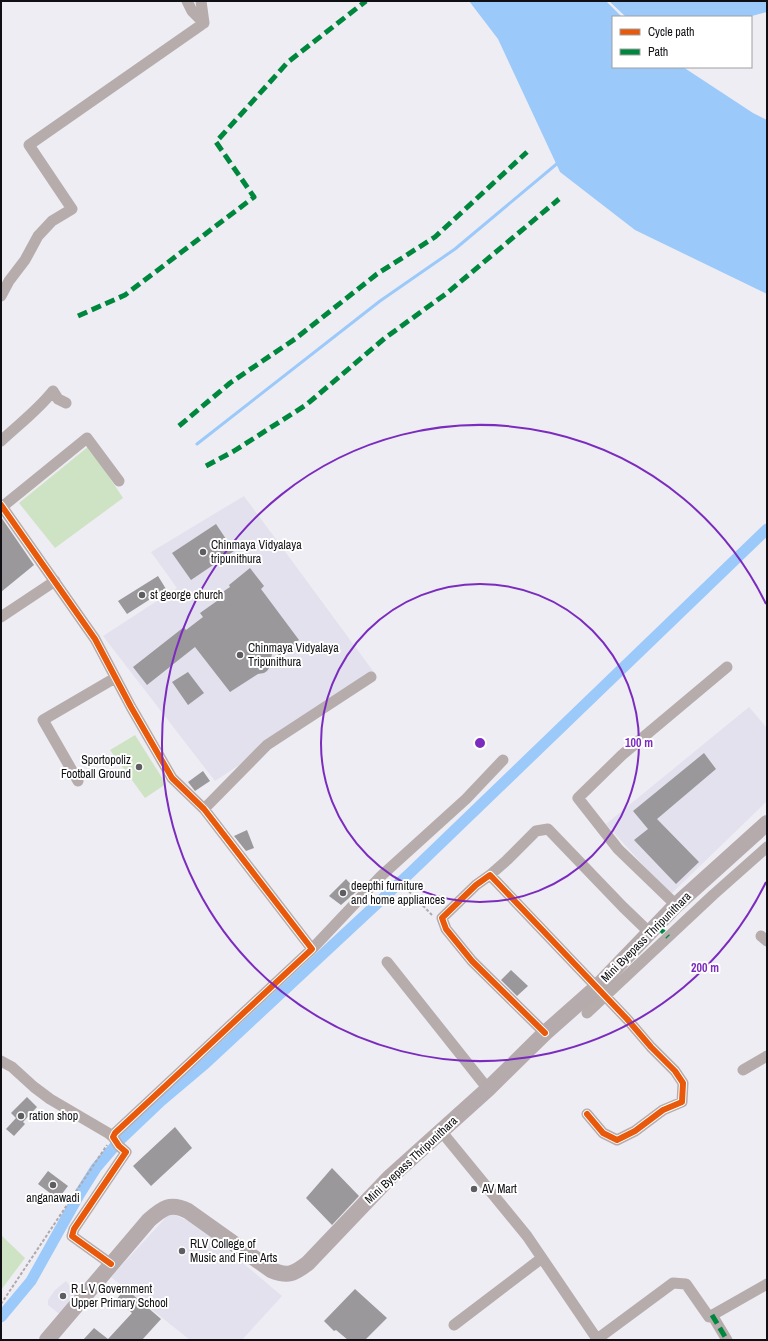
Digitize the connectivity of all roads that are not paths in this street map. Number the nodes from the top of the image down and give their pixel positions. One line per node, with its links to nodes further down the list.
1 (187, 1): 3 (street)
2 (202, 1): 3 (street)
3 (204, 23): 4 (street)
4 (1, 296)
5 (66, 403): 6 (street)
6 (1, 441)
7 (119, 481): 8 (street)
8 (2, 506): 9 (street)
9 (55, 581): 10 (street); 13 (street)
10 (1, 618)
11 (727, 667): 20 (street)
12 (371, 677): 16 (street)
13 (115, 678): 15 (street); 16 (street)
14 (503, 760): 23 (street)
15 (78, 781)
16 (204, 810): 23 (street)
17 (767, 823): 20 (main road, Mini Byepass Thripunithara)
18 (767, 847): 22 (street)
19 (490, 875): 21 (street); 25 (street); 27 (street)
20 (676, 905): 21 (main road, Mini Byepass Thripunithara)
21 (653, 929): 22 (street); 25 (main road, Mini Byepass Thripunithara)
22 (668, 937): 25 (street)
23 (312, 949): 34 (street)
24 (387, 962): 31 (street)
25 (601, 992): 26 (street); 27 (main road, Mini Byepass Thripunithara); 32 (street)
26 (587, 1013)
27 (545, 1033): 31 (main road, Mini Byepass Thripunithara)
28 (767, 1056): 30 (street)
29 (1, 1061): 34 (street)
30 (743, 1070)
31 (488, 1089): 33 (main road, Mini Byepass Thripunithara)
32 (587, 1114)
33 (441, 1131): 35 (street); 36 (main road, Mini Byepass Thripunithara)
34 (115, 1141): 36 (street)
35 (542, 1258): 39 (street); 41 (street)
36 (111, 1264): 40 (main road, Mini Byepass Thripunithara)
37 (767, 1284): 38 (street)
38 (712, 1315): 41 (street); 42 (street)
39 (454, 1324)
40 (47, 1340)
41 (597, 1340)
42 (727, 1340)

